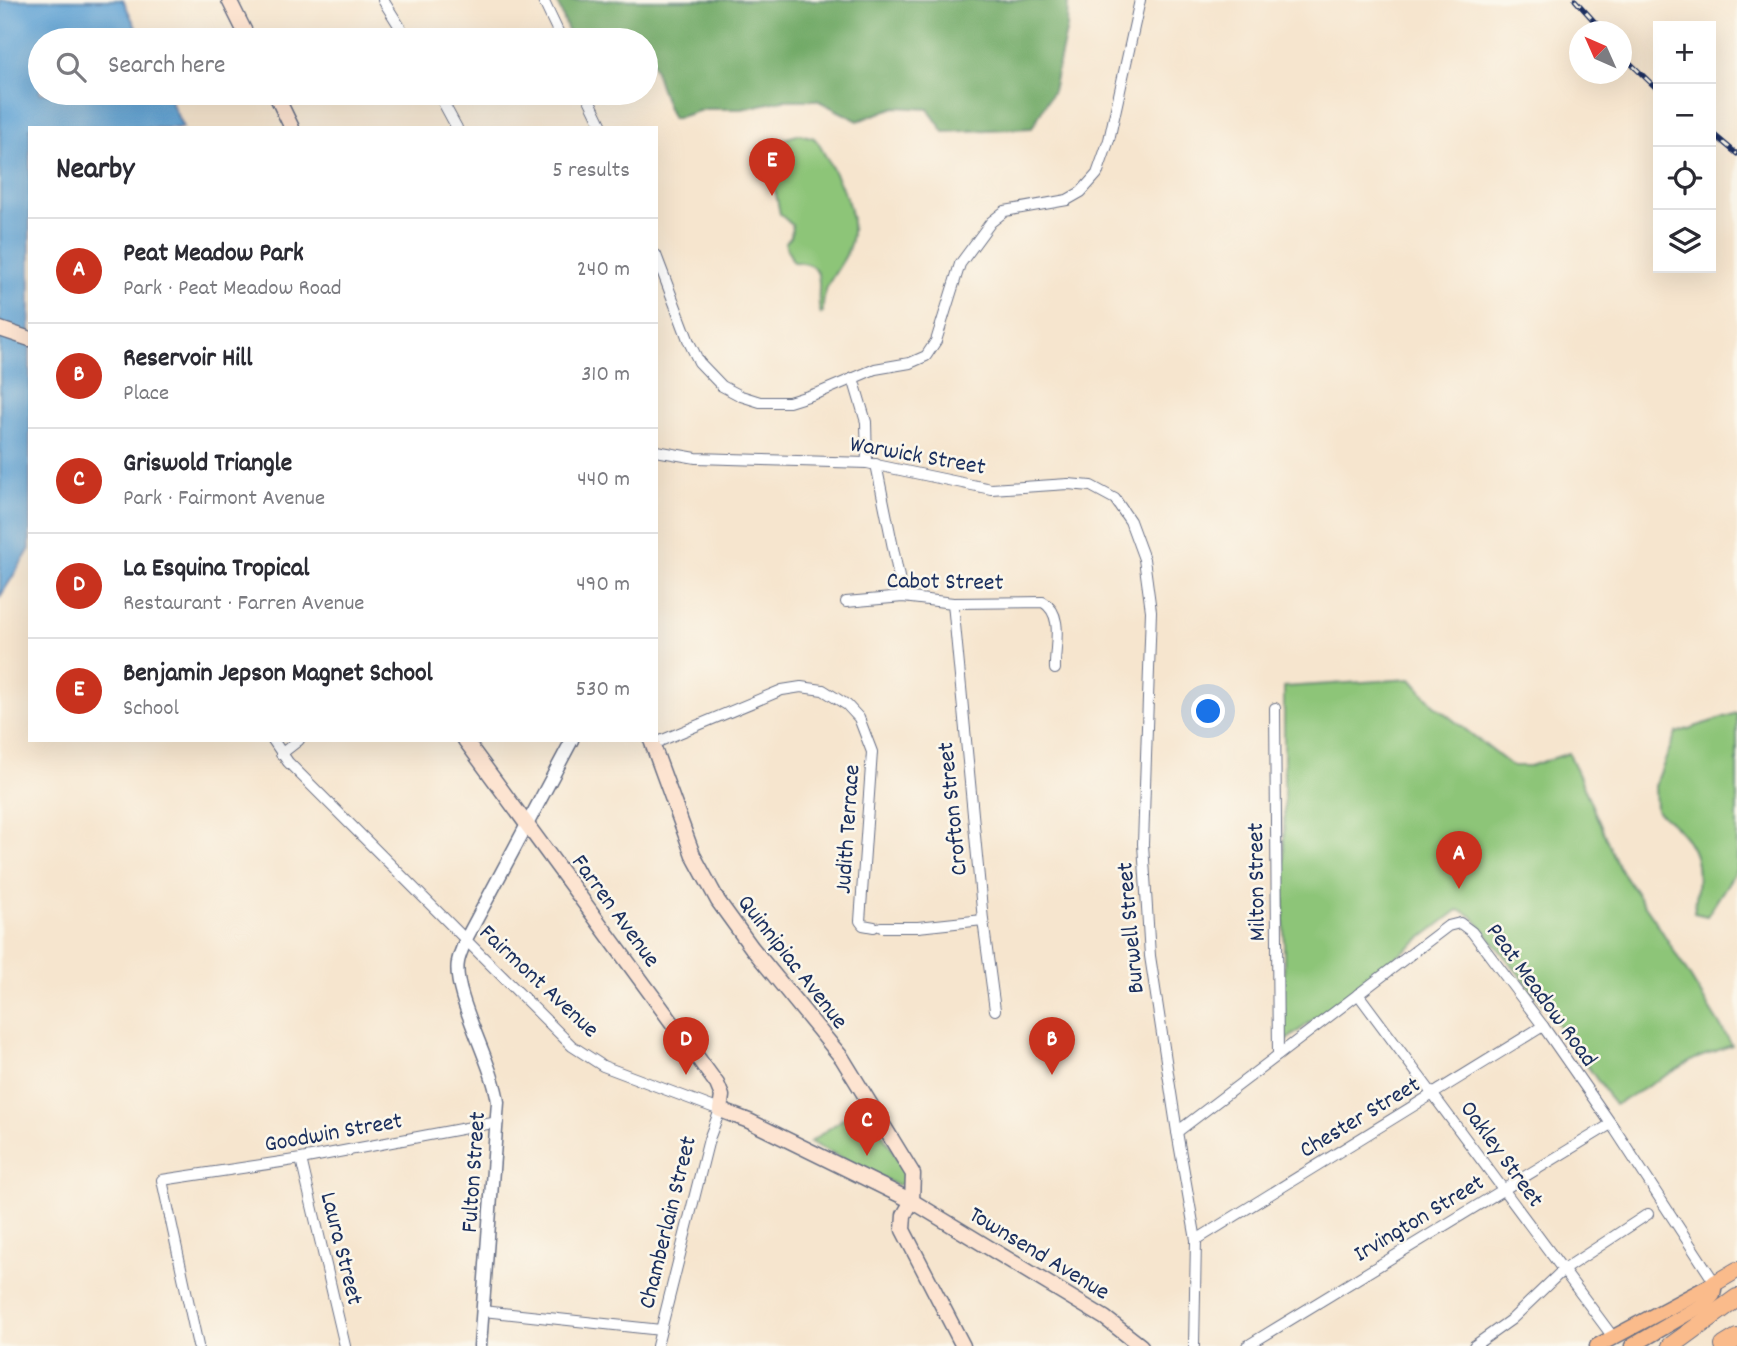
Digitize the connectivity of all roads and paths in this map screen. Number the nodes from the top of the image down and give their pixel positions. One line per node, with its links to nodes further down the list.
1 (229, 0): 5 (main road)
2 (383, 0): 6 (street)
3 (543, 0): 7 (street)
4 (1140, 0): 17 (street)
5 (243, 28)
6 (400, 28)
7 (556, 28)
8 (281, 105): 11 (main road)
9 (445, 105): 12 (street)
10 (592, 105): 13 (street)
11 (291, 126)
12 (456, 126)
13 (602, 126)
14 (658, 260): 17 (street)
15 (3, 329): 16 (main road)
16 (28, 338)
17 (853, 378): 19 (street)
18 (658, 451): 19 (street, Warwick Street)
19 (872, 463): 20 (street, Warwick Street); 21 (street)
20 (1123, 509): 44 (street, Burwell Street)
21 (903, 597): 22 (street, Cabot Street); 23 (street, Cabot Street)
22 (846, 602)
23 (953, 603): 24 (street, Cabot Street); 34 (street, Crofton Street)
24 (1055, 669)
25 (1275, 708): 39 (street, Milton Street)
26 (658, 740): 34 (street, Judith Terrace)
27 (274, 742): 32 (street, Fairmont Avenue)
28 (296, 742): 32 (street)
29 (466, 742): 33 (main road, Farren Avenue)
30 (571, 742): 33 (street, Fulton Street)
31 (652, 742): 47 (main road, Quinnipiac Avenue)
32 (281, 754): 35 (street, Fairmont Avenue)
33 (527, 825): 35 (street, Fulton Street); 41 (main road, Farren Avenue)
34 (983, 920): 37 (street, Crofton Street)
35 (466, 941): 41 (street, Fairmont Avenue); 42 (street, Fulton Street)
36 (1358, 994): 38 (street, Peat Meadow Road); 39 (street, Peat Meadow Road); 40 (street, Oakley Street)
37 (995, 1010)
38 (1543, 1026): 40 (street, Chester Street); 43 (street, Peat Meadow Road)
39 (1278, 1055): 44 (street, Peat Meadow Road)
40 (1434, 1095): 46 (street, Oakley Street); 49 (street, Chester Street)
41 (720, 1111): 47 (main road, Fairmont Avenue); 56 (street, Chamberlain Street)
42 (498, 1122): 45 (street, Goodwin Street); 55 (street, Fulton Street)
43 (1611, 1124): 46 (street, Irvington Street); 52 (street, Peat Meadow Road)
44 (1177, 1132): 49 (street, Burwell Street)
45 (300, 1159): 59 (street, Goodwin Street); 60 (street, Laura Street)
46 (1504, 1189): 50 (street, Oakley Street); 66 (street, Irvington Street)
47 (912, 1201): 63 (main road, Quinnipiac Avenue); 64 (main road, Townsend Avenue)
48 (1648, 1214): 50 (street)
49 (1196, 1240): 65 (street, Burwell Street)
50 (1563, 1270): 57 (street, Oakley Street); 67 (street)
51 (1737, 1270): 52 (highway)
52 (1715, 1283): 57 (main road); 69 (main road)
53 (1737, 1298): 70 (highway)
54 (1737, 1307): 70 (highway)
55 (483, 1311): 56 (street); 61 (street, Fulton Street)
56 (660, 1330): 62 (street, Chamberlain Street)
57 (1613, 1337): 68 (main road)
58 (1737, 1338): 71 (highway)
59 (198, 1346)
60 (345, 1346)
61 (480, 1346)
62 (657, 1346)
63 (963, 1346)
64 (1141, 1346)
65 (1194, 1346)
66 (1247, 1346)
67 (1474, 1346)
68 (1597, 1346)
69 (1632, 1346)
70 (1672, 1346)
71 (1724, 1346)

